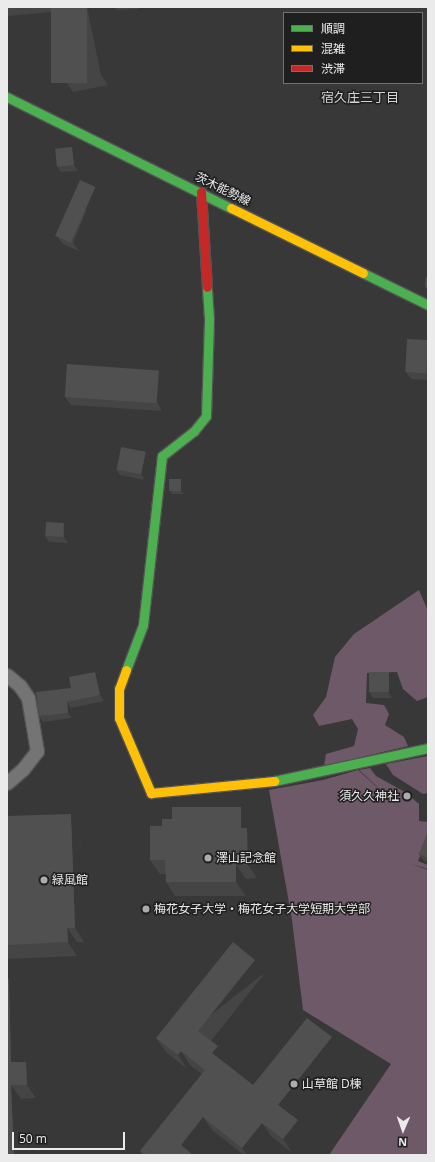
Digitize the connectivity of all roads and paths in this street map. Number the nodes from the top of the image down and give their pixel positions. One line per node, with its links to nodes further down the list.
1 (7, 97): 2 (street, 茨木能勢線)
2 (201, 192): 3 (street, 茨木能勢線); 5 (street)
3 (428, 305)
4 (7, 675): 6 (street)
5 (428, 748)
6 (7, 783)

